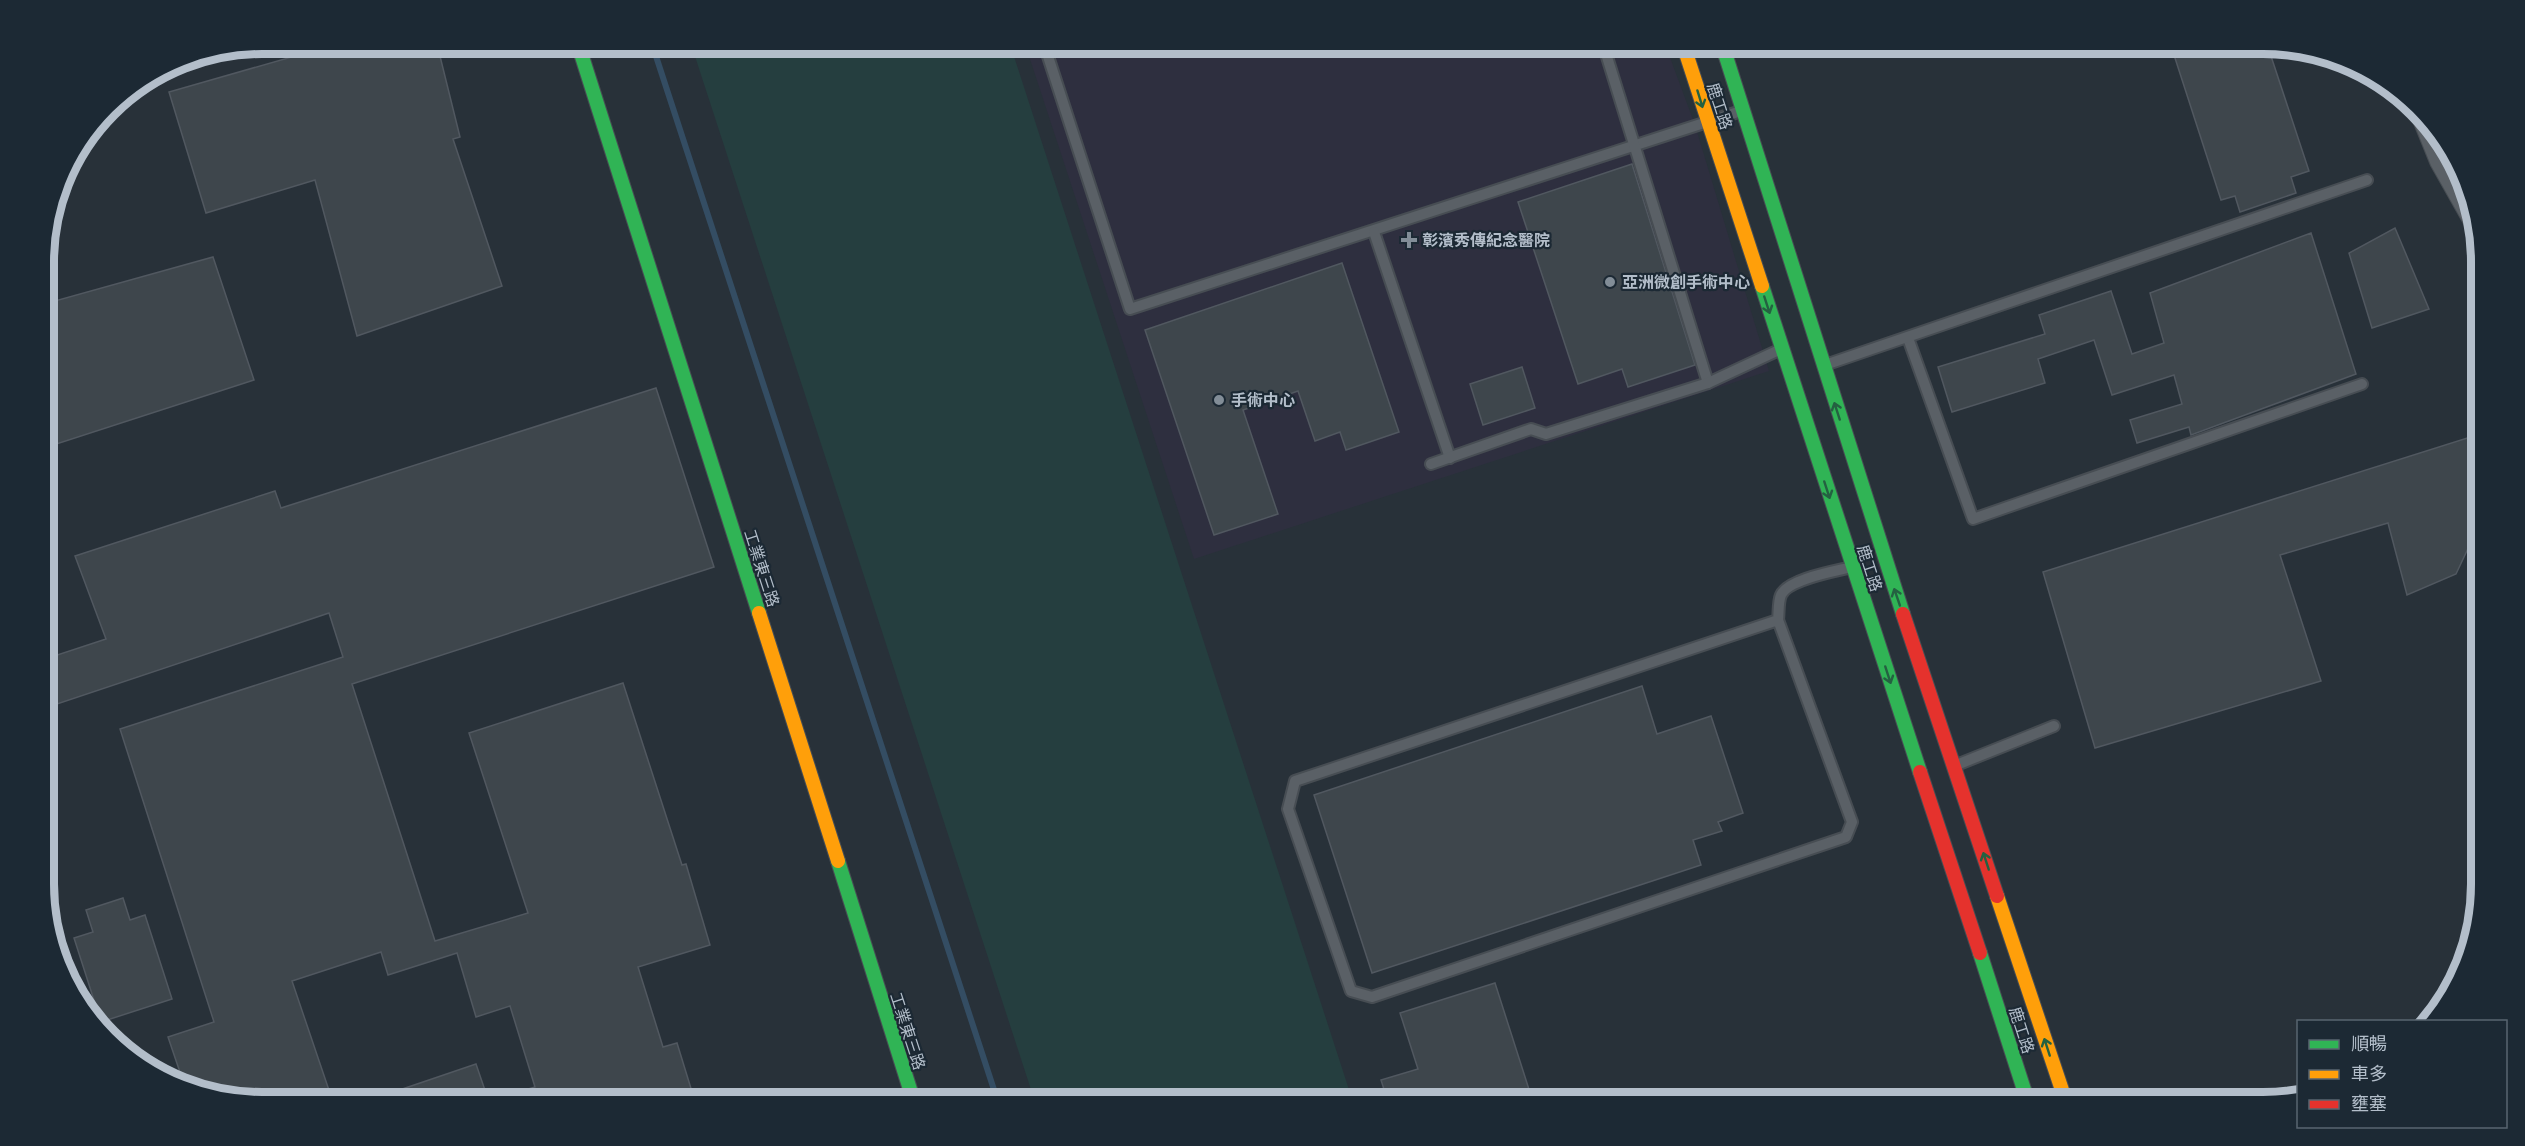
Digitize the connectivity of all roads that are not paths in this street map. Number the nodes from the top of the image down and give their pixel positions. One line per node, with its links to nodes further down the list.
1 (581, 54): 24 (street, 工業東三路)
2 (1047, 54): 12 (lane)
3 (1606, 54): 9 (lane)
4 (1686, 54): 7 (street, 鹿工路, one-way to 7)
5 (1725, 54): 6 (street, 鹿工路)
6 (1744, 110): 7 (lane); 15 (street, 鹿工路)
7 (1707, 121): 9 (lane); 14 (street, 鹿工路, one-way to 14)
8 (2432, 141): 11 (street)
9 (1636, 146): 12 (lane); 16 (lane)
10 (2367, 180): 13 (lane)
11 (2460, 196)
12 (1374, 232): 18 (lane)
13 (1908, 338): 15 (lane); 17 (lane)
14 (1781, 349): 16 (lane); 20 (street, 鹿工路, one-way to 20)
15 (1822, 366): 23 (street, 鹿工路, one-way to 15)
16 (1708, 383): 18 (lane)
17 (2362, 384)
18 (1450, 458): 19 (lane)
19 (1431, 464)
20 (1853, 567): 21 (lane); 25 (street, 鹿工路, one-way to 25)
21 (1778, 620): 21 (lane)
22 (2054, 726): 23 (lane)
23 (1954, 766): 26 (street, 鹿工路, one-way to 23)
24 (911, 1092)
25 (2025, 1092)
26 (2063, 1092)

